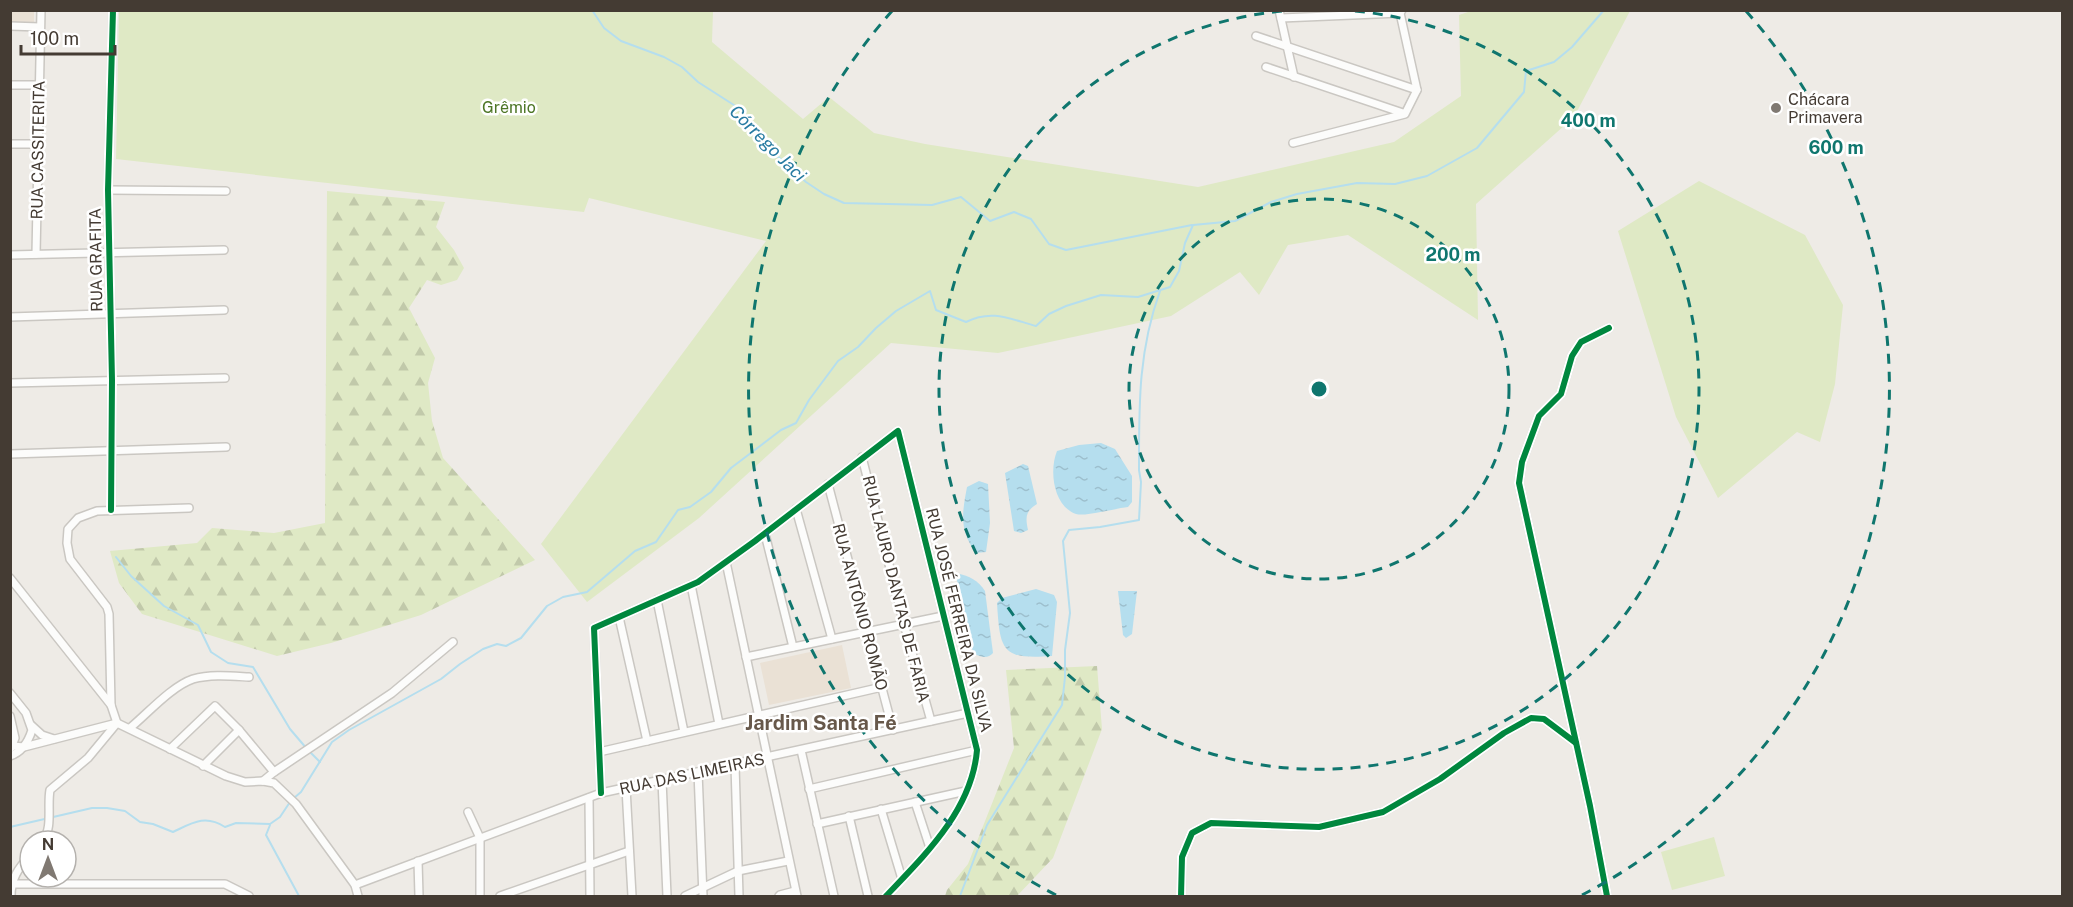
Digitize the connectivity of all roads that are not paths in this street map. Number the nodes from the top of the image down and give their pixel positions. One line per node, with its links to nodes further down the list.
1 (41, 10): 6 (street, RUA CASSITERITA)
2 (113, 10): 18 (street, RUA GRAFITA)
3 (1401, 12): 4 (street); 13 (street)
4 (1280, 14): 8 (street)
5 (10, 27): 6 (street)
6 (40, 27): 12 (street, RUA CASSITERITA)
7 (1256, 36): 8 (street)
8 (1287, 46): 10 (street); 13 (street)
9 (1266, 67): 10 (street)
10 (1294, 77): 14 (street)
11 (10, 85): 12 (street)
12 (39, 85): 17 (street, RUA CASSITERITA)
13 (1416, 90): 14 (street)
14 (1405, 114): 15 (street)
15 (1293, 143)
16 (10, 144): 17 (street)
17 (37, 144): 22 (street, RUA CASSITERITA)
18 (108, 190): 19 (street); 21 (street, RUA GRAFITA)
19 (226, 191)
20 (224, 250): 21 (street)
21 (110, 252): 22 (street); 25 (street, RUA GRAFITA)
22 (36, 254): 23 (street)
23 (10, 255)
24 (224, 310): 25 (street)
25 (110, 315): 26 (street); 29 (street, RUA GRAFITA)
26 (10, 317)
27 (1609, 328): 69 (street)
28 (225, 378): 29 (street)
29 (112, 380): 30 (street); 32 (street, RUA GRAFITA)
30 (10, 383)
31 (226, 447): 32 (street)
32 (111, 451): 33 (street); 38 (street, RUA GRAFITA)
33 (10, 454)
34 (862, 457): 35 (street); 44 (street, RUA JOSÉ FERREIRA DA SILVA); 46 (street, RUA LAURO DANTAS DE FARIA)
35 (828, 484): 37 (street); 47 (street, RUA ANTÔNIO ROMÃO)
36 (189, 508): 38 (street)
37 (796, 509): 39 (street); 48 (street)
38 (111, 510): 55 (street)
39 (765, 534): 40 (street); 50 (street)
40 (726, 562): 42 (street); 51 (street)
41 (10, 578): 55 (street)
42 (692, 585): 43 (street); 62 (street)
43 (657, 600): 45 (street); 66 (street)
44 (943, 616): 46 (street); 56 (street, RUA JOSÉ FERREIRA DA SILVA)
45 (619, 617): 68 (street); 75 (street)
46 (904, 624): 47 (street); 59 (street, RUA LAURO DANTAS DE FARIA)
47 (868, 632): 48 (street); 53 (street, RUA ANTÔNIO ROMÃO)
48 (832, 639): 50 (street)
49 (453, 642): 80 (street)
50 (793, 647): 51 (street)
51 (746, 657): 57 (street)
52 (249, 677): 63 (street)
53 (882, 687): 57 (street); 65 (street, RUA ANTÔNIO ROMÃO)
54 (10, 693): 60 (street)
55 (111, 705): 61 (street)
56 (968, 713): 59 (street, RUA DAS LIMEIRAS); 74 (street, RUA JOSÉ FERREIRA DA SILVA)
57 (758, 715): 62 (street); 77 (street)
58 (10, 716): 70 (street)
59 (931, 721): 65 (street, RUA DAS LIMEIRAS)
60 (29, 723): 67 (street); 72 (street)
61 (117, 723): 63 (street); 67 (street); 94 (street)
62 (719, 724): 66 (street)
63 (130, 728): 71 (street)
64 (239, 730): 71 (street); 79 (street); 80 (street)
65 (893, 730): 73 (street, RUA DAS LIMEIRAS)
66 (684, 732): 68 (street)
67 (57, 740): 72 (street)
68 (647, 741): 75 (street)
69 (1576, 743): 123 (street); 124 (street)
70 (12, 747): 72 (street)
71 (170, 749): 79 (street)
72 (21, 750): 76 (street)
73 (801, 750): 77 (street, RUA DAS LIMEIRAS); 85 (street)
74 (977, 750): 85 (street); 86 (street, RUA JOSÉ FERREIRA DA SILVA)
75 (599, 752): 87 (street)
76 (10, 756)
77 (767, 758): 78 (street, RUA DAS LIMEIRAS); 99 (street)
78 (735, 765): 81 (street, RUA DAS LIMEIRAS); 101 (street)
79 (203, 766): 83 (street)
80 (274, 772): 83 (street)
81 (698, 772): 82 (street, RUA DAS LIMEIRAS); 105 (street)
82 (662, 780): 84 (street, RUA DAS LIMEIRAS); 115 (street)
83 (263, 781): 104 (street)
84 (626, 788): 87 (street, RUA DAS LIMEIRAS); 97 (street)
85 (809, 789): 93 (street)
86 (966, 791): 89 (street); 96 (street, RUA JOSÉ FERREIRA DA SILVA)
87 (601, 793): 88 (street, RUA DAS LIMEIRAS)
88 (589, 798): 95 (street, RUA DAS LIMEIRAS); 100 (street)
89 (915, 802): 90 (street); 96 (street)
90 (881, 809): 92 (street); 102 (street)
91 (468, 812): 95 (street)
92 (849, 816): 93 (street); 121 (street)
93 (817, 824): 120 (street)
94 (47, 829)
95 (480, 838): 98 (street, RUA DAS LIMEIRAS); 111 (street)
96 (930, 848): 102 (street, RUA JOSÉ FERREIRA DA SILVA)
97 (629, 851): 100 (street); 114 (street)
98 (418, 861): 104 (street, RUA DAS LIMEIRAS); 110 (street)
99 (788, 861): 101 (street); 106 (street)
100 (590, 865): 112 (street); 113 (street)
101 (738, 871): 105 (street); 118 (street)
102 (902, 879): 122 (street, RUA JOSÉ FERREIRA DA SILVA)
103 (11, 884): 107 (street); 108 (street)
104 (355, 885): 109 (street)
105 (702, 888): 116 (street); 117 (street)
106 (796, 894): 119 (street)
107 (11, 897)
108 (249, 897)
109 (358, 897)
110 (419, 897)
111 (480, 897)
112 (500, 897)
113 (590, 897)
114 (632, 897)
115 (667, 897)
116 (685, 897)
117 (703, 897)
118 (740, 897)
119 (779, 897)
120 (834, 897)
121 (868, 897)
122 (886, 897)
123 (1181, 897)
124 (1607, 897)

